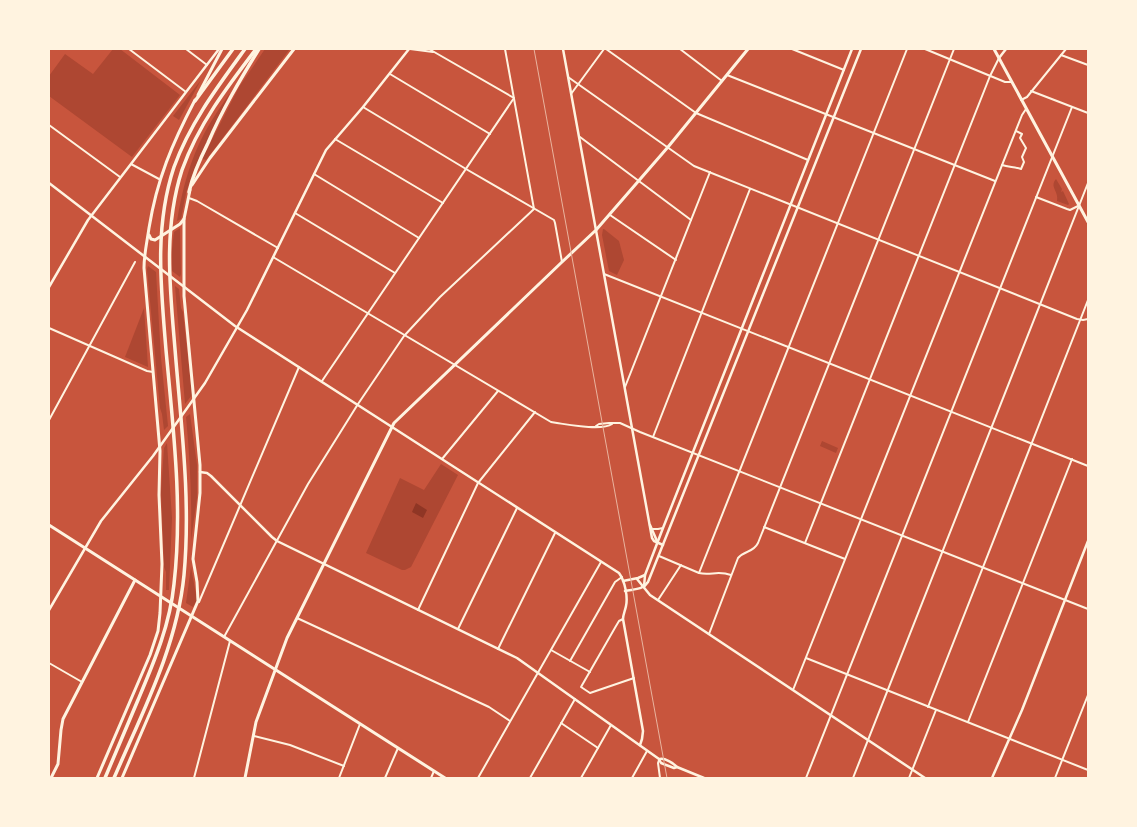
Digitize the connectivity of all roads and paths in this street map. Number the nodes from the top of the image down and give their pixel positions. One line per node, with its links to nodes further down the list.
1 (129, 49): 40 (street)
2 (186, 49): 29 (street)
3 (219, 49): 29 (street)
4 (222, 49): 44 (main road)
5 (234, 49): 44 (highway)
6 (245, 49): 236 (highway)
7 (257, 49): 75 (highway); 237 (highway)
8 (294, 49): 75 (main road)
9 (410, 49): 25 (street); 32 (street)
10 (429, 49): 25 (street)
11 (505, 49): 42 (street)
12 (563, 49): 35 (street)
13 (605, 49): 38 (street); 48 (street)
14 (680, 49): 36 (street)
15 (748, 49): 33 (main road)
16 (792, 49): 31 (street)
17 (852, 49): 31 (street)
18 (860, 49): 51 (street)
19 (907, 49): 54 (street)
20 (925, 49): 28 (street)
21 (954, 49): 28 (street)
22 (994, 49): 27 (main road)
23 (1006, 49): 27 (street)
24 (1066, 49): 26 (street)
25 (434, 52): 42 (street)
26 (1061, 55): 30 (street); 39 (street)
27 (998, 58): 34 (street); 37 (main road)
28 (950, 59): 34 (street); 59 (street)
29 (206, 65): 40 (street)
30 (1088, 65)
31 (844, 70): 50 (street)
32 (390, 74): 45 (street); 55 (street)
33 (727, 75): 36 (main road); 50 (street)
34 (990, 76): 37 (street); 63 (street)
35 (568, 77): 38 (street); 41 (street)
36 (722, 81): 48 (main road)
37 (1012, 82): 43 (main road)
38 (578, 84): 41 (street); 58 (street)
39 (1031, 91): 43 (street); 46 (street)
40 (186, 92): 62 (street)
41 (571, 94): 56 (street)
42 (514, 98): 55 (street); 82 (street)
43 (1021, 100): 47 (main road)
44 (194, 101): 69 (main road)
45 (363, 107): 57 (street); 65 (street)
46 (1072, 107): 49 (street); 60 (street)
47 (1026, 109): 53 (street); 60 (main road)
48 (696, 113): 58 (main road); 61 (street)
49 (1088, 113)
50 (826, 115): 51 (street); 61 (street)
51 (833, 117): 54 (street); 81 (street)
52 (49, 125): 68 (street)
53 (1016, 131): 64 (street); 64 (street)
54 (873, 133): 59 (street); 89 (street)
55 (490, 134): 65 (street)
56 (579, 137): 70 (street); 91 (street)
57 (335, 139): 67 (street); 78 (street)
58 (668, 147): 66 (street); 70 (main road)
59 (914, 149): 63 (street); 93 (street)
60 (1052, 155): 76 (street); 80 (main road)
61 (808, 160): 79 (street)
62 (131, 164): 68 (street); 69 (street)
63 (955, 165): 71 (street); 96 (street)
64 (1002, 165): 71 (street)
65 (466, 169): 78 (street); 82 (street)
66 (710, 172): 74 (street); 87 (street)
67 (314, 174): 83 (street); 92 (street)
68 (120, 177): 85 (street)
69 (159, 179): 90 (main road)
70 (639, 181): 84 (main road); 87 (street)
71 (996, 181): 101 (street)
72 (49, 183): 85 (street)
73 (1088, 183): 80 (street)
74 (751, 188): 79 (street); 111 (street)
75 (190, 192): 77 (main road)
76 (1036, 197): 80 (street); 106 (street)
77 (188, 198): 86 (main road); 94 (street)
78 (443, 203): 92 (street)
79 (791, 204): 81 (street); 116 (street)
80 (1079, 205): 88 (main road); 109 (street)
81 (798, 207): 89 (street); 117 (street)
82 (534, 209): 100 (street); 118 (street)
83 (295, 213): 94 (street); 102 (street)
84 (610, 215): 91 (main road); 98 (street)
85 (91, 216): 95 (street); 104 (street)
86 (184, 219): 90 (main road); 105 (main road)
87 (691, 220): 98 (street)
88 (1088, 222)
89 (837, 223): 93 (street); 120 (street)
90 (149, 230): 95 (main road)
91 (596, 230): 100 (main road); 103 (street)
92 (419, 238): 102 (street)
93 (878, 239): 96 (street); 121 (street)
94 (278, 248): 97 (street)
95 (144, 256): 105 (street); 124 (main road)
96 (919, 256): 101 (street); 125 (street)
97 (273, 257): 110 (street); 114 (street)
98 (676, 260): 107 (street)
99 (135, 262): 119 (street)
100 (562, 262): 122 (main road)
101 (960, 272): 106 (street); 129 (street)
102 (396, 273): 110 (street)
103 (604, 274): 107 (street); 127 (street)
104 (49, 287)
105 (184, 287): 114 (street); 130 (main road)
106 (1000, 288): 109 (street); 133 (street)
107 (661, 297): 111 (street); 127 (street)
108 (1088, 300): 113 (street)
109 (1040, 304): 113 (street); 137 (street)
110 (368, 313): 118 (street); 126 (street)
111 (702, 313): 116 (street); 138 (street)
112 (1088, 319): 113 (street)
113 (1080, 320): 139 (street)
114 (238, 327): 123 (street); 130 (street)
115 (49, 328): 119 (street)
116 (742, 329): 117 (street); 141 (street)
117 (748, 332): 120 (street); 142 (street)
118 (405, 335): 122 (street); 131 (street)
119 (90, 346): 124 (street); 134 (street)
120 (789, 347): 121 (street); 146 (street)
121 (829, 363): 125 (street); 149 (street)
122 (456, 365): 128 (street); 135 (main road)
123 (299, 366): 126 (street); 151 (street)
124 (154, 372): 140 (main road)
125 (870, 380): 129 (street); 150 (street)
126 (322, 381): 131 (street)
127 (625, 388): 136 (street)
128 (498, 391): 132 (street); 143 (street)
129 (910, 396): 133 (street); 153 (street)
130 (194, 400): 140 (street); 147 (main road)
131 (358, 404): 135 (street); 161 (street)
132 (535, 412): 136 (street); 148 (street)
133 (951, 412): 137 (street); 160 (street)
134 (49, 420)
135 (393, 426): 143 (street); 171 (main road)
136 (632, 428): 138 (street); 154 (street)
137 (992, 428): 139 (street); 167 (street)
138 (653, 437): 141 (street)
139 (1032, 444): 144 (street); 173 (street)
140 (160, 446): 166 (street); 184 (main road)
141 (692, 452): 142 (street); 157 (street)
142 (699, 455): 146 (street); 165 (street)
143 (442, 459): 148 (street)
144 (1072, 460): 145 (street); 181 (street)
145 (1088, 466)
146 (740, 471): 149 (street); 174 (street)
147 (200, 472): 151 (street); 187 (main road)
148 (478, 483): 152 (street); 190 (street)
149 (780, 487): 150 (street); 156 (street)
150 (820, 503): 153 (street); 164 (street)
151 (239, 504): 161 (street); 187 (street)
152 (517, 508): 159 (street); 194 (street)
153 (861, 519): 160 (street); 169 (street)
154 (649, 523): 158 (street); 163 (street)
155 (49, 525): 166 (main road)
156 (764, 527): 164 (street); 176 (street)
157 (663, 528): 158 (street); 163 (street)
158 (652, 529): 163 (street)
159 (555, 532): 170 (street); 198 (street)
160 (902, 535): 167 (street); 206 (street)
161 (277, 541): 171 (street); 196 (street)
162 (1088, 541): 186 (street)
163 (657, 543): 165 (street); 175 (street)
164 (805, 543): 169 (street)
165 (664, 545): 168 (street)
166 (84, 548): 179 (main road); 189 (street)
167 (942, 551): 173 (street); 210 (street)
168 (659, 556): 172 (street); 182 (street)
169 (845, 559): 200 (street)
170 (601, 562): 177 (street); 199 (street)
171 (324, 565): 190 (street); 192 (main road)
172 (680, 565): 174 (street); 185 (street)
173 (983, 567): 181 (street); 213 (street)
174 (699, 573): 176 (street)
175 (645, 575): 178 (street); 182 (street)
176 (732, 575): 195 (street)
177 (622, 577): 180 (street); 201 (street)
178 (637, 579): 180 (street); 182 (street)
179 (135, 580): 184 (main road); 208 (main road)
180 (623, 581): 183 (street)
181 (1023, 583): 186 (street); 217 (street)
182 (644, 587): 183 (street); 185 (street)
183 (625, 591): 193 (street)
184 (161, 596): 191 (main road); 235 (main road)
185 (658, 600): 195 (street)
186 (1065, 600): 188 (street); 222 (street)
187 (196, 607): 191 (main road)
188 (1088, 609)
189 (49, 610)
190 (418, 610): 194 (street)
191 (192, 616): 196 (main road); 238 (main road)
192 (297, 618): 203 (main road); 216 (street)
193 (623, 619): 205 (street); 207 (street)
194 (458, 629): 198 (street)
195 (710, 634): 209 (street)
196 (224, 637): 197 (main road)
197 (230, 641): 203 (main road); 239 (street)
198 (498, 649): 204 (street)
199 (551, 650): 201 (street); 204 (street)
200 (806, 658): 206 (street); 209 (street)
201 (570, 661): 205 (street)
202 (49, 663): 208 (street)
203 (275, 670): 219 (main road); 221 (main road)
204 (538, 672): 212 (street); 216 (street)
205 (590, 672): 207 (street)
206 (847, 674): 210 (street); 215 (street)
207 (634, 678): 224 (street)
208 (82, 682): 234 (main road)
209 (793, 690): 215 (street)
210 (888, 690): 213 (street); 223 (street)
211 (1088, 695): 229 (street)
212 (575, 699): 218 (street); 220 (street)
213 (928, 706): 214 (street)
214 (936, 710): 217 (street); 231 (street)
215 (831, 715): 223 (street); 251 (street)
216 (510, 721): 245 (street)
217 (968, 722): 222 (street)
218 (561, 723): 226 (street); 246 (street)
219 (360, 724): 225 (main road); 230 (street)
220 (611, 724): 224 (street); 226 (street)
221 (254, 736): 230 (street); 240 (main road)
222 (1010, 739): 229 (street); 255 (street)
223 (868, 740): 231 (street); 252 (street)
224 (640, 745): 227 (street)
225 (398, 748): 233 (main road); 242 (street)
226 (598, 748): 247 (street)
227 (648, 750): 228 (street); 248 (street)
228 (660, 759): 249 (street); 250 (street)
229 (1062, 760): 232 (street); 256 (street)
230 (344, 766): 241 (street)
231 (912, 770): 253 (street); 254 (street)
232 (1088, 770)
233 (434, 771): 243 (street); 244 (main road)
234 (51, 778)
235 (97, 778)
236 (104, 778)
237 (114, 778)
238 (122, 778)
239 (194, 778)
240 (245, 778)
241 (339, 778)
242 (385, 778)
243 (431, 778)
244 (445, 778)
245 (478, 778)
246 (530, 778)
247 (581, 778)
248 (632, 778)
249 (660, 778)
250 (704, 778)
251 (806, 778)
252 (853, 778)
253 (909, 778)
254 (925, 778)
255 (992, 778)
256 (1055, 778)

